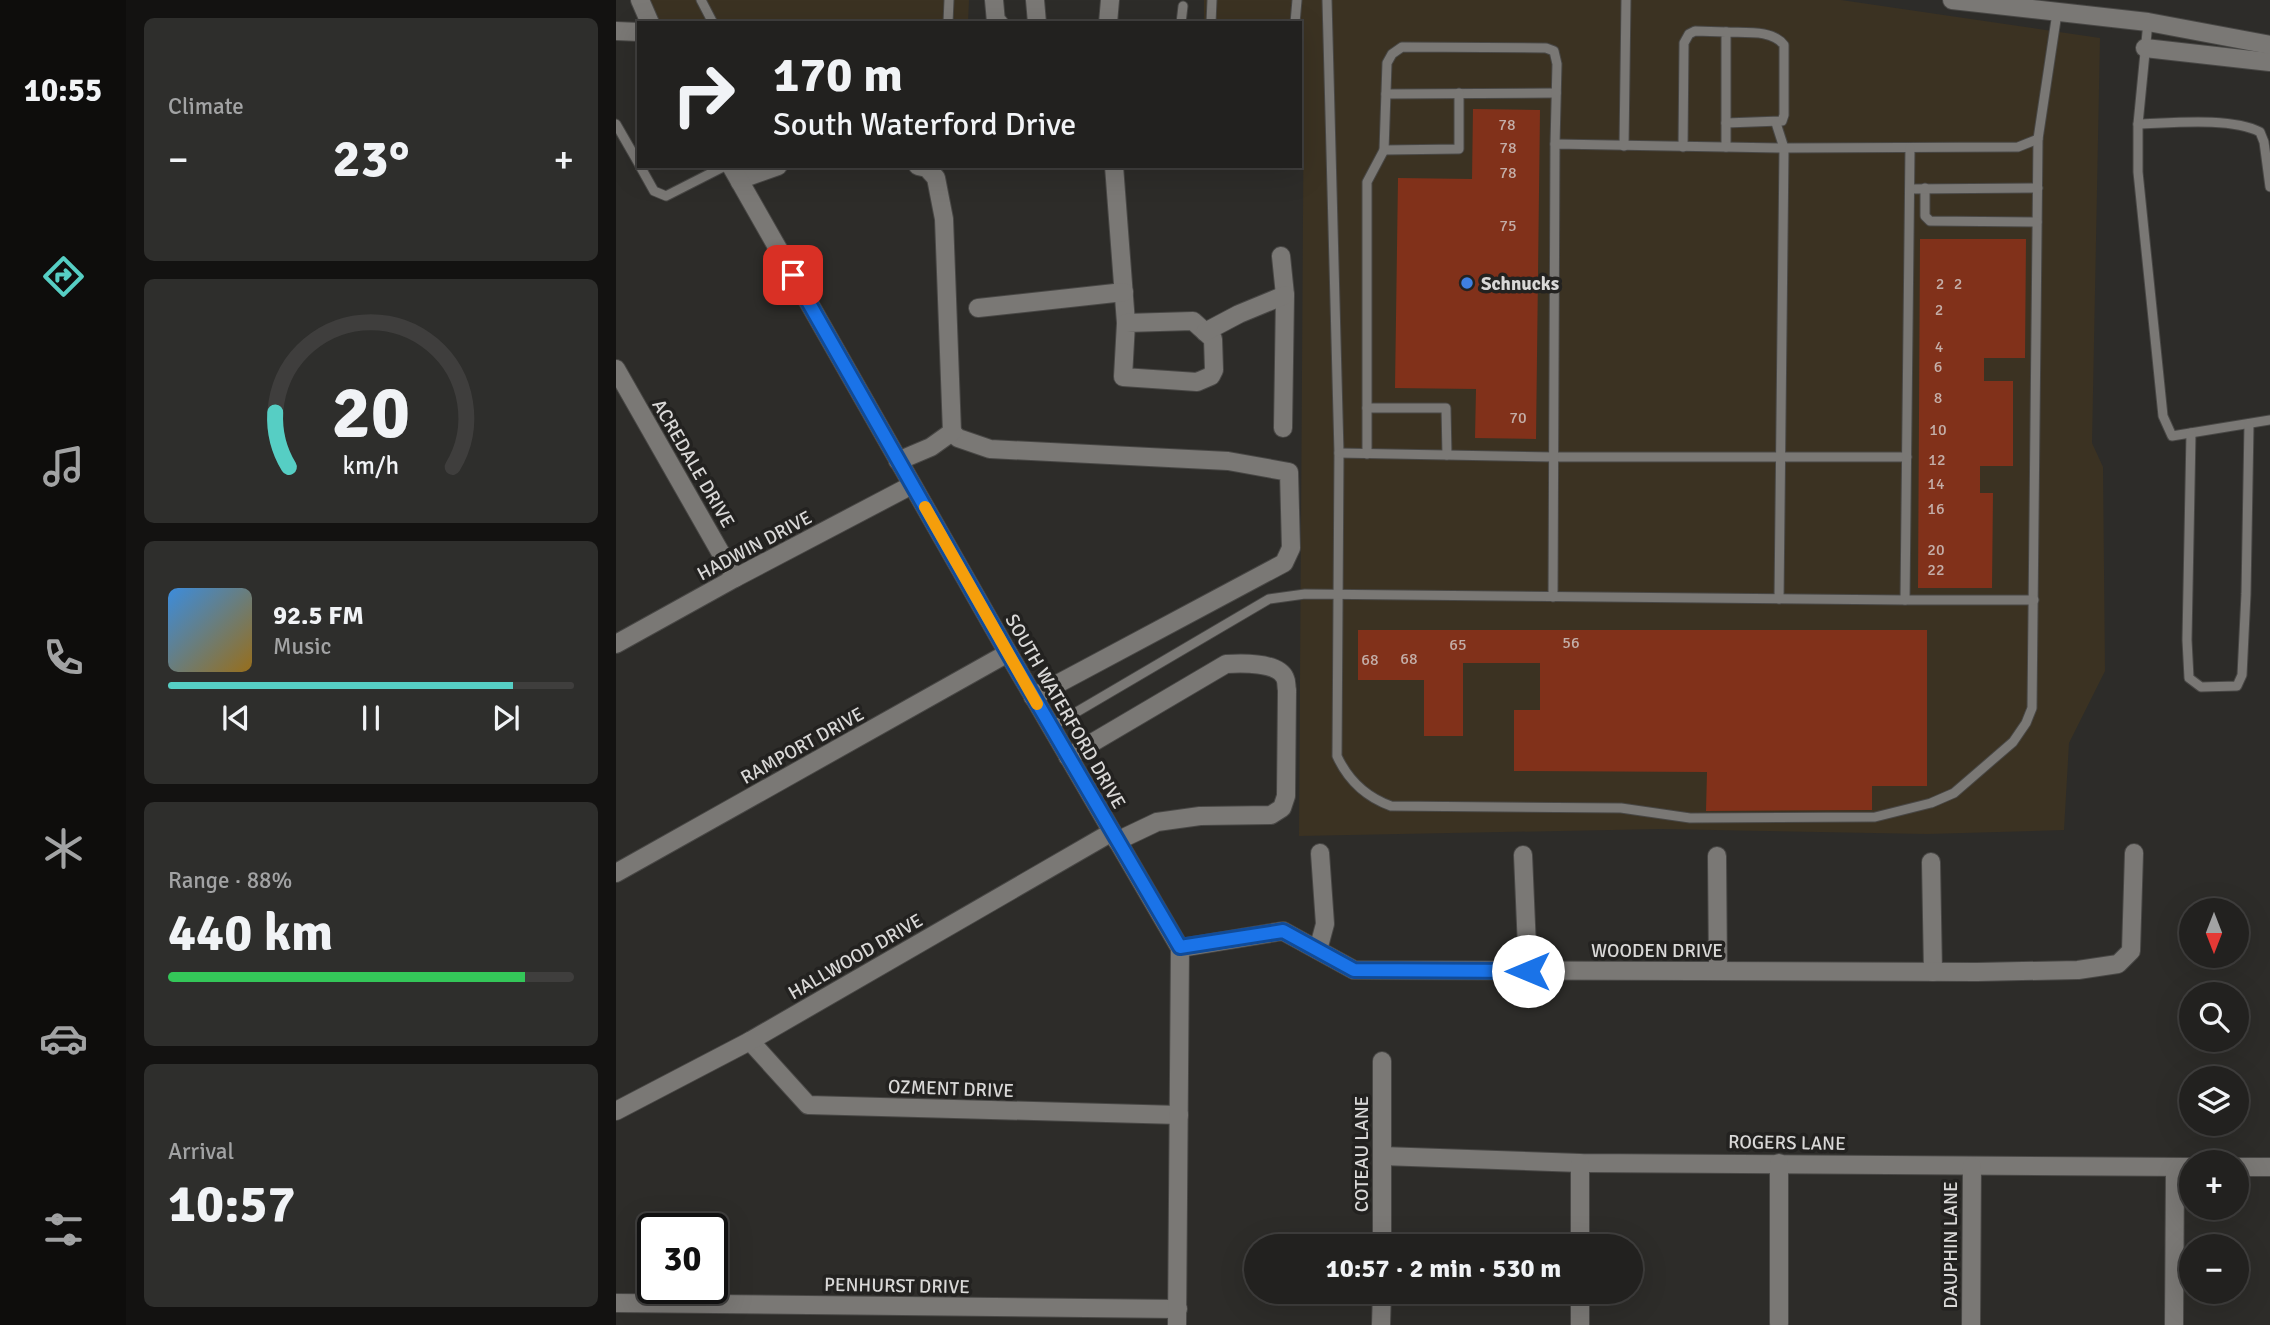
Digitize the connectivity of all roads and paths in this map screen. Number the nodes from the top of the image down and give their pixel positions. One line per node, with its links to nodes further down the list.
1 (640, 0): 14 (street)
2 (702, 0): 15 (lane)
3 (949, 0): 16 (lane)
4 (994, 0): 17 (street)
5 (1035, 0): 18 (street)
6 (1110, 0): 19 (street)
7 (1212, 0): 21 (lane)
8 (1297, 0): 22 (lane)
9 (1327, 0): 71 (lane)
10 (1626, 0): 39 (lane)
11 (1952, 0): 13 (street)
12 (1183, 6): 20 (lane)
13 (2057, 13): 23 (street); 37 (lane)
14 (649, 21)
15 (712, 21)
16 (948, 21)
17 (996, 21)
18 (1037, 21)
19 (1108, 21)
20 (1181, 21)
21 (1211, 21)
22 (1294, 21)
23 (2148, 22): 27 (street); 28 (lane)
24 (616, 32): 25 (street)
25 (637, 32)
26 (1726, 32): 33 (lane); 34 (lane); 40 (lane)
27 (2270, 45)
28 (2145, 48): 29 (street); 36 (lane)
29 (2270, 62)
30 (1459, 93): 31 (lane); 32 (lane); 44 (lane)
31 (1556, 93): 32 (lane); 38 (lane)
32 (1386, 94): 44 (lane)
33 (1726, 123): 34 (lane); 41 (lane)
34 (1776, 123): 42 (lane)
35 (616, 124): 45 (lane)
36 (2138, 124): 53 (lane); 70 (lane)
37 (2038, 139): 43 (lane); 55 (lane)
38 (1555, 145): 39 (lane); 74 (lane)
39 (1624, 146): 40 (lane)
40 (1683, 147): 41 (lane)
41 (1726, 147): 42 (lane)
42 (1784, 148): 43 (lane); 75 (lane)
43 (1910, 148): 56 (lane)
44 (1384, 150): 65 (lane)
45 (637, 161)
46 (641, 168): 47 (lane)
47 (720, 168)
48 (732, 168): 52 (street, SOUTH WATERFORD DRIVE)
49 (772, 168): 52 (street)
50 (927, 168): 69 (street)
51 (1114, 168): 59 (street)
52 (740, 183): 77 (street, SOUTH WATERFORD DRIVE)
53 (2270, 187)
54 (1925, 188): 55 (lane); 56 (lane); 57 (lane)
55 (2038, 188): 57 (lane)
56 (1910, 189): 76 (lane)
57 (2037, 222): 84 (lane)
58 (1281, 256): 60 (street)
59 (1124, 292): 61 (street); 62 (street)
60 (1286, 295): 63 (street); 68 (street)
61 (978, 308)
62 (1126, 323): 63 (street); 63 (street)
63 (1205, 332)
64 (616, 369): 79 (street, ACREDALE DRIVE)
65 (1367, 408): 72 (lane); 73 (lane)
66 (2270, 420): 67 (lane)
67 (2249, 424): 70 (lane); 70 (lane)
68 (1283, 428)
69 (952, 432): 77 (street); 87 (street)
70 (2191, 433)
71 (1339, 453): 72 (lane); 80 (lane)
72 (1367, 454): 73 (lane)
73 (1447, 455): 74 (lane)
74 (1553, 457): 75 (lane); 81 (lane)
75 (1780, 457): 76 (lane); 82 (lane)
76 (1907, 457): 83 (lane)
77 (898, 461): 78 (street, SOUTH WATERFORD DRIVE)
78 (912, 485): 79 (street, HADWIN DRIVE); 86 (street, SOUTH WATERFORD DRIVE)
79 (735, 578): 85 (street, HADWIN DRIVE)
80 (1337, 595): 81 (lane); 84 (lane); 88 (lane)
81 (1553, 597): 82 (lane)
82 (1779, 599): 83 (lane)
83 (1905, 600): 84 (lane)
84 (2034, 600)
85 (616, 644)
86 (1008, 653): 87 (street, SOUTH WATERFORD DRIVE); 96 (street, RAMPORT DRIVE)
87 (1033, 697): 88 (street, SOUTH WATERFORD DRIVE)
88 (1051, 727): 89 (street, SOUTH WATERFORD DRIVE)
89 (1068, 757): 90 (street, SOUTH WATERFORD DRIVE); 90 (street, HALLWOOD DRIVE)
90 (1115, 837): 97 (street, SOUTH WATERFORD DRIVE); 102 (street, HALLWOOD DRIVE)
91 (1320, 853): 98 (street)
92 (2134, 853): 101 (street, WOODEN DRIVE)
93 (1523, 855): 99 (street)
94 (1717, 856): 100 (street)
95 (1931, 862): 101 (street)
96 (616, 873)
97 (1180, 947): 98 (street, WOODEN DRIVE); 105 (street)
98 (1318, 950): 99 (street, WOODEN DRIVE)
99 (1528, 971): 100 (street, WOODEN DRIVE)
100 (1718, 971): 101 (street, WOODEN DRIVE)
101 (1933, 972)
102 (750, 1041): 104 (street, HALLWOOD DRIVE); 105 (street, OZMENT DRIVE)
103 (1382, 1061): 106 (street, COTEAU LANE)
104 (616, 1111)
105 (1179, 1115): 120 (street)
106 (1382, 1156): 107 (street, ROGERS LANE); 114 (street, COTEAU LANE)
107 (1580, 1163): 108 (street, ROGERS LANE); 115 (street)
108 (1779, 1163): 109 (street, ROGERS LANE); 121 (street)
109 (1972, 1166): 110 (street, ROGERS LANE); 125 (street, DAUPHIN LANE)
110 (2179, 1167)
111 (2249, 1167): 112 (street)
112 (2270, 1167)
113 (2180, 1220): 126 (street)
114 (1382, 1234)
115 (1580, 1234)
116 (616, 1303): 119 (street, PENHURST DRIVE)
117 (1382, 1304): 123 (street)
118 (1580, 1304): 124 (street)
119 (980, 1307): 120 (street, PENHURST DRIVE); 122 (street)
120 (1178, 1317)
121 (1779, 1323)
122 (979, 1325)
123 (1381, 1325)
124 (1580, 1325)
125 (1971, 1325)
126 (2174, 1325)

